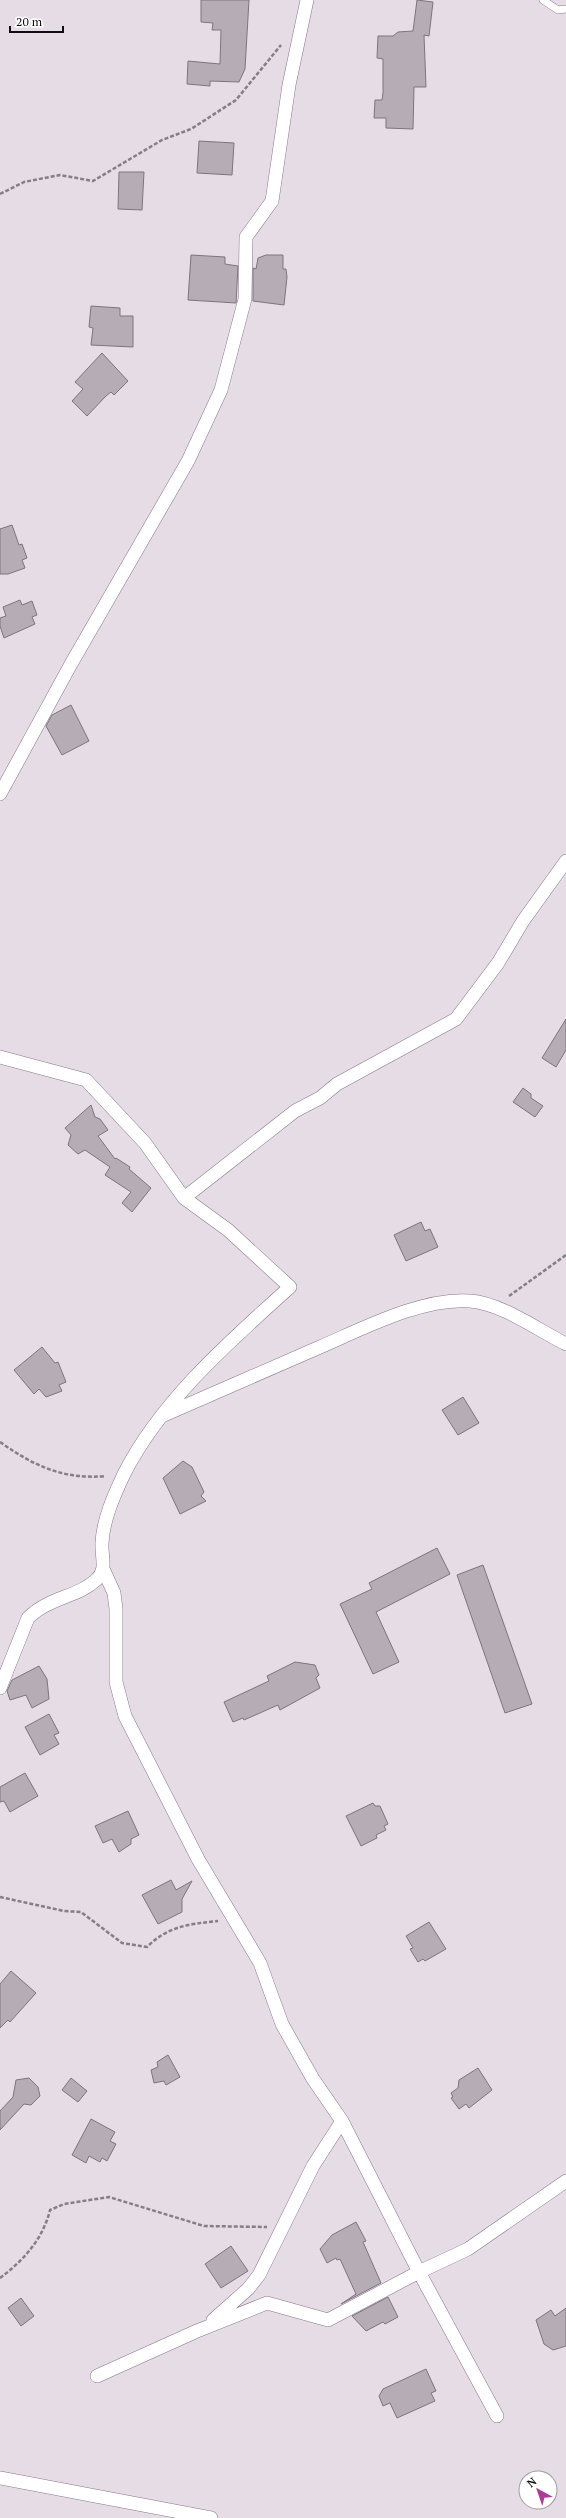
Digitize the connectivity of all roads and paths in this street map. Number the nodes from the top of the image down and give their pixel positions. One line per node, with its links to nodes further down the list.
1 (307, 0): 6 (street)
2 (543, 0): 3 (lane)
3 (566, 9)
4 (284, 42): 5 (path)
5 (0, 194)
6 (0, 794)
7 (566, 861): 9 (street)
8 (0, 1057): 9 (street)
9 (184, 1198): 13 (street)
10 (566, 1255): 11 (path)
11 (494, 1307): 12 (street); 13 (street)
12 (566, 1344)
13 (161, 1417): 15 (street)
14 (0, 1442): 15 (path)
15 (124, 1474): 16 (street)
16 (104, 1571): 17 (street); 19 (street)
17 (0, 1688)
18 (0, 1897): 19 (path)
19 (234, 1919): 20 (street)
20 (342, 2121): 22 (street); 23 (street)
21 (566, 2180): 23 (street)
22 (284, 2228): 24 (path); 25 (street)
23 (419, 2272): 25 (street); 27 (street)
24 (0, 2278)
25 (197, 2331): 26 (street)
26 (97, 2376)
27 (497, 2416)
28 (0, 2478): 29 (street)
29 (211, 2518)

